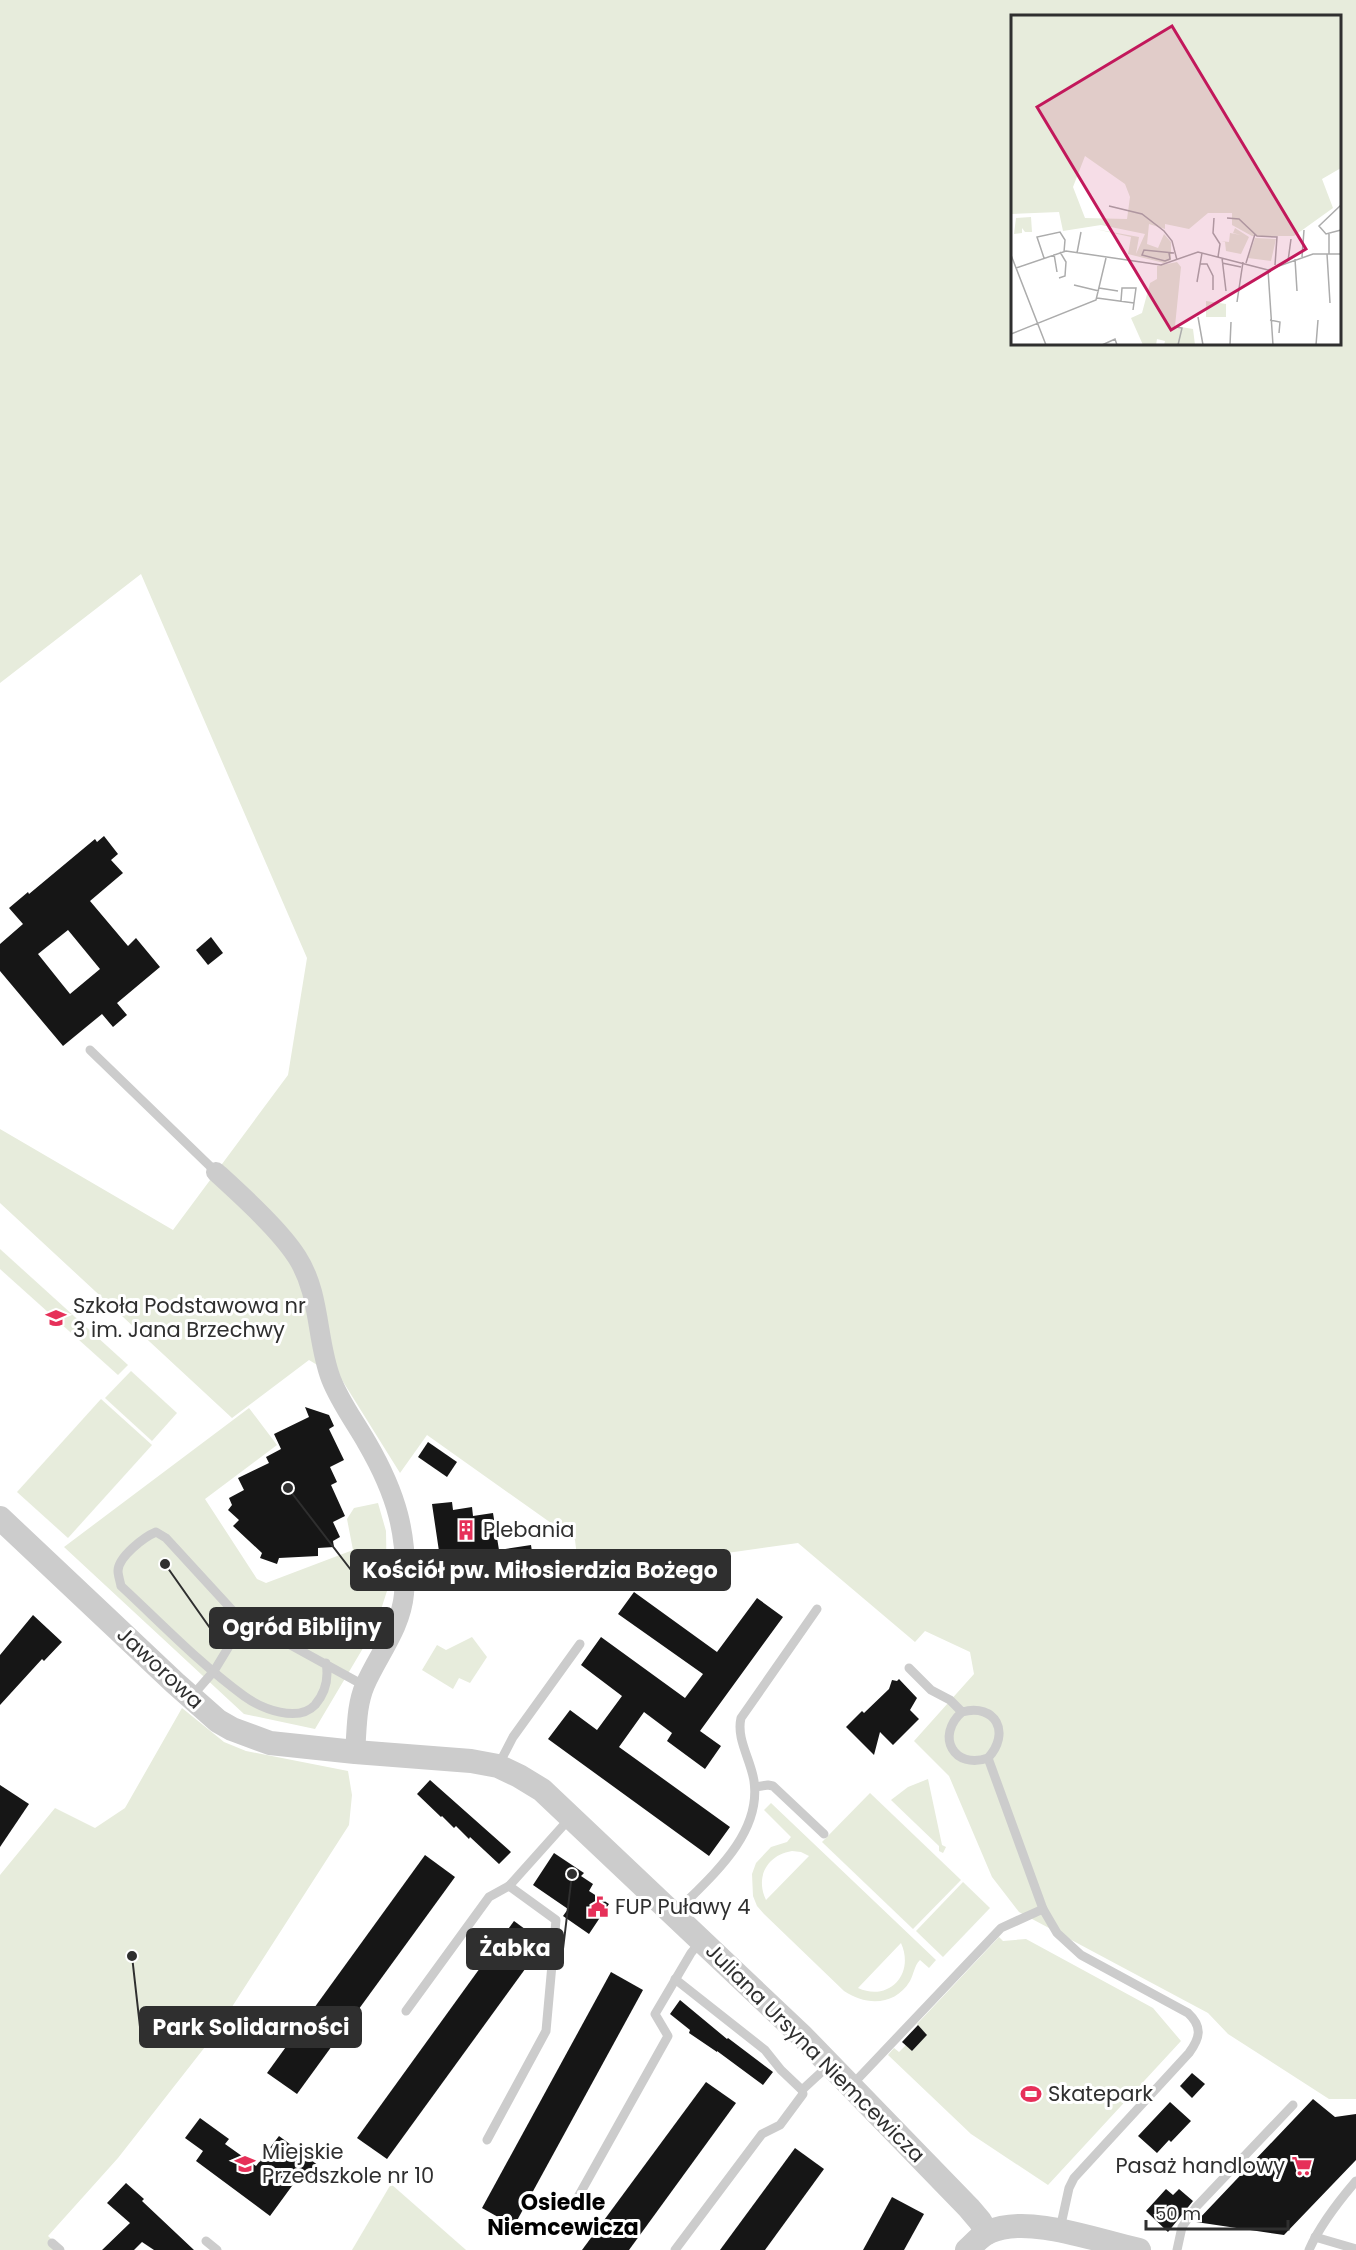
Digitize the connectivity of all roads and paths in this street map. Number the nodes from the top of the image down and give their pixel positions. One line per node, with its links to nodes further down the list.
1 (90, 1050): 2 (lane)
2 (216, 1172): 10 (street)
3 (0, 1518): 11 (street, Jaworowa)
4 (818, 1609): 16 (lane)
5 (245, 1620): 7 (lane); 9 (lane); 9 (lane)
6 (580, 1644): 15 (lane)
7 (326, 1663): 9 (lane); 10 (lane)
8 (909, 1668): 12 (lane)
9 (214, 1671): 11 (lane)
10 (365, 1686): 13 (street)
11 (191, 1697): 13 (street, Jaworowa)
12 (962, 1712): 14 (lane); 14 (lane)
13 (355, 1752): 15 (street, Juliana Ursyna Niemcewicza)
14 (988, 1758): 20 (lane)
15 (498, 1766): 17 (street, Juliana Ursyna Niemcewicza)
16 (755, 1787): 18 (lane); 21 (lane)
17 (571, 1816): 19 (lane); 21 (street, Juliana Ursyna Niemcewicza)
18 (824, 1834)
19 (510, 1886): 24 (lane); 29 (lane)
20 (1043, 1910): 26 (lane); 32 (lane)
21 (674, 1914): 22 (street, Juliana Ursyna Niemcewicza)
22 (701, 1941): 23 (lane); 25 (street, Juliana Ursyna Niemcewicza)
23 (675, 1979): 27 (lane); 31 (lane)
24 (406, 2011)
25 (830, 2064): 26 (street, Juliana Ursyna Niemcewicza); 27 (lane)
26 (851, 2085): 33 (street, Juliana Ursyna Niemcewicza)
27 (802, 2090): 38 (lane)
28 (1293, 2105): 41 (lane)
29 (487, 2140)
30 (1356, 2181): 34 (lane)
31 (578, 2197)
32 (1059, 2231): 33 (street); 40 (street)
33 (987, 2233): 39 (street)
34 (1315, 2237): 36 (lane); 42 (lane)
35 (206, 2241): 37 (lane)
36 (1356, 2249)
37 (218, 2250)
38 (675, 2250)
39 (967, 2250)
40 (1139, 2250)
41 (1177, 2250)
42 (1308, 2250)

